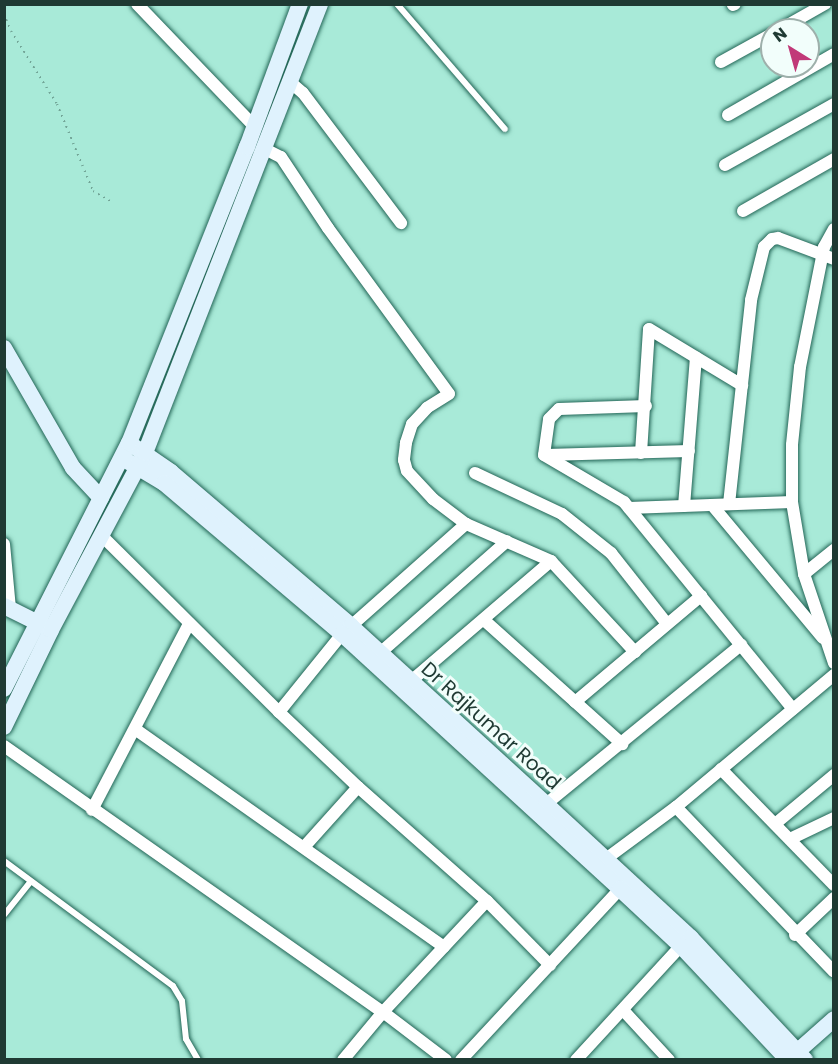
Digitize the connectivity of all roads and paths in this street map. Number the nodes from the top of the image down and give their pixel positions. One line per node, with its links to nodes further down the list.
1 (137, 4): 14 (street)
2 (300, 4): 14 (main road)
3 (320, 4): 11 (main road)
4 (397, 4): 15 (lane)
5 (825, 4): 7 (street)
6 (4, 14): 19 (path)
7 (800, 18)
8 (760, 41): 10 (street)
9 (834, 54): 13 (street)
10 (721, 62)
11 (289, 81): 16 (main road); 21 (street)
12 (834, 104): 18 (street)
13 (728, 115)
14 (255, 126): 28 (main road)
15 (505, 129)
16 (263, 148): 32 (main road); 40 (street)
17 (834, 159): 20 (street)
18 (725, 165)
19 (110, 201)
20 (743, 211)
21 (400, 223)
22 (834, 230): 23 (street)
23 (828, 256): 26 (street); 35 (street)
24 (4, 348): 34 (main road)
25 (696, 357): 26 (street); 27 (street); 29 (street)
26 (742, 385): 36 (street)
27 (646, 406): 30 (street); 31 (street)
28 (126, 451): 32 (main road, Dr Rajkumar Road); 34 (main road)
29 (689, 451): 30 (street); 38 (street)
30 (641, 453): 31 (street)
31 (544, 455): 39 (street)
32 (142, 460): 41 (main road); 53 (main road, Dr Rajkumar Road)
33 (475, 473): 51 (street)
34 (101, 498): 52 (main road)
35 (792, 502): 36 (street); 46 (street)
36 (729, 504): 37 (street)
37 (712, 505): 38 (street); 54 (street)
38 (684, 506): 39 (street)
39 (629, 508): 47 (street)
40 (466, 524): 42 (street); 53 (street)
41 (102, 536): 50 (street); 52 (main road)
42 (507, 541): 45 (street); 57 (street)
43 (4, 544): 48 (street)
44 (834, 550): 46 (street)
45 (551, 561): 49 (street); 56 (street)
46 (804, 574): 54 (street)
47 (701, 596): 51 (street); 55 (street)
48 (7, 608): 52 (main road)
49 (484, 620): 60 (street); 62 (street)
50 (189, 624): 64 (street); 66 (street)
51 (667, 624): 56 (street)
52 (44, 627): 61 (main road); 65 (main road)
53 (346, 630): 57 (main road, Dr Rajkumar Road); 64 (street); 80 (main road, Dr Rajkumar Road)
54 (827, 642): 58 (street)
55 (741, 645): 63 (street); 67 (street)
56 (635, 652): 62 (street)
57 (380, 653): 60 (main road, Dr Rajkumar Road)
58 (834, 663)
59 (834, 675): 63 (street)
60 (411, 681): 72 (main road, Dr Rajkumar Road)
61 (4, 689)
62 (575, 702): 67 (street)
63 (793, 709): 69 (street)
64 (279, 712): 71 (street)
65 (4, 727)
66 (135, 729): 74 (street); 78 (street)
67 (622, 744): 72 (street)
68 (4, 746): 74 (street)
69 (721, 769): 73 (street); 76 (street)
70 (834, 775): 76 (street)
71 (358, 788): 78 (street); 85 (street)
72 (546, 804): 80 (main road, Dr Rajkumar Road)
73 (676, 807): 80 (street); 87 (street)
74 (92, 810): 93 (street)
75 (834, 818): 77 (street)
76 (775, 824): 77 (street)
77 (789, 839): 82 (street)
78 (305, 846): 89 (street)
79 (4, 861): 81 (lane)
80 (601, 863): 83 (main road, Dr Rajkumar Road); 95 (main road, Dr Rajkumar Road)
81 (31, 881): 86 (lane); 96 (lane)
82 (834, 885)
83 (620, 889): 88 (main road, Dr Rajkumar Road); 90 (street)
84 (834, 898): 87 (street)
85 (487, 902): 89 (street); 90 (street)
86 (4, 915)
87 (795, 935): 91 (street)
88 (681, 946): 92 (street); 95 (main road, Dr Rajkumar Road)
89 (444, 947): 93 (street)
90 (550, 965): 99 (street)
91 (834, 972)
92 (623, 1010): 100 (street); 101 (street)
93 (383, 1012): 97 (street); 98 (street)
94 (834, 1019): 95 (main road)
95 (794, 1057)
96 (198, 1059)
97 (343, 1059)
98 (446, 1059)
99 (460, 1059)
100 (576, 1059)
101 (669, 1059)

